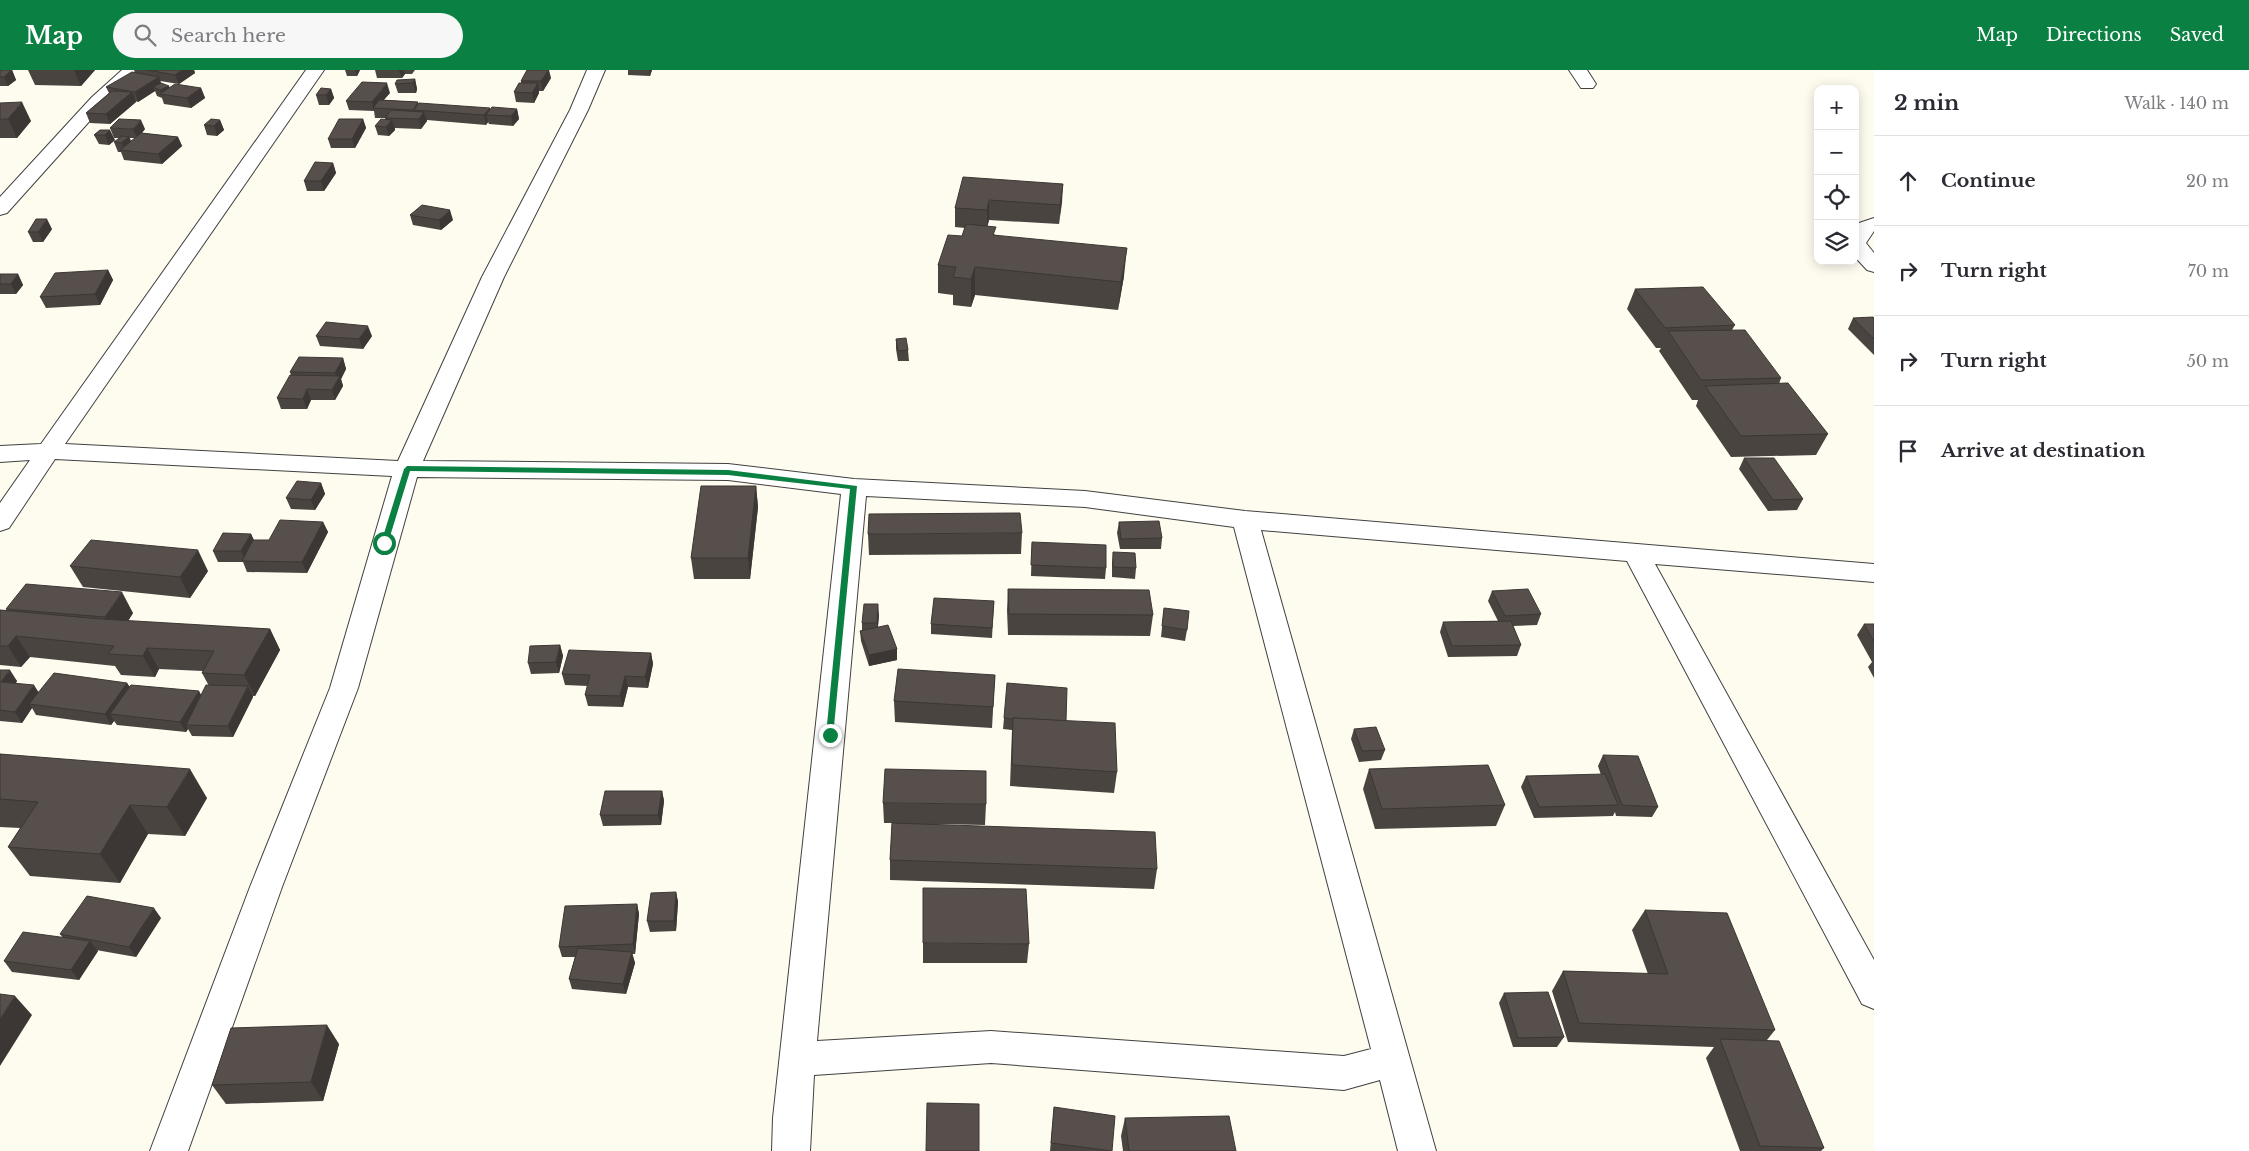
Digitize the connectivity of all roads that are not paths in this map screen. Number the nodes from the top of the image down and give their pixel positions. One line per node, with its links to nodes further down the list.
1 (132, 70): 4 (street)
2 (315, 70): 9 (street)
3 (596, 70): 11 (street)
4 (0, 209)
5 (1874, 224): 6 (street)
6 (1859, 237)
7 (1859, 248): 8 (street)
8 (1874, 266)
9 (47, 451): 10 (street); 11 (street); 14 (street)
10 (0, 454)
11 (407, 469): 12 (street); 20 (street)
12 (854, 487): 13 (street); 18 (street)
13 (1244, 520): 15 (street); 19 (street)
14 (0, 522)
15 (1636, 553): 16 (street); 17 (street)
16 (1874, 573)
17 (1874, 993)
18 (798, 1059): 19 (street); 21 (street)
19 (1393, 1060): 22 (street)
20 (169, 1151)
21 (791, 1151)
22 (1417, 1151)

